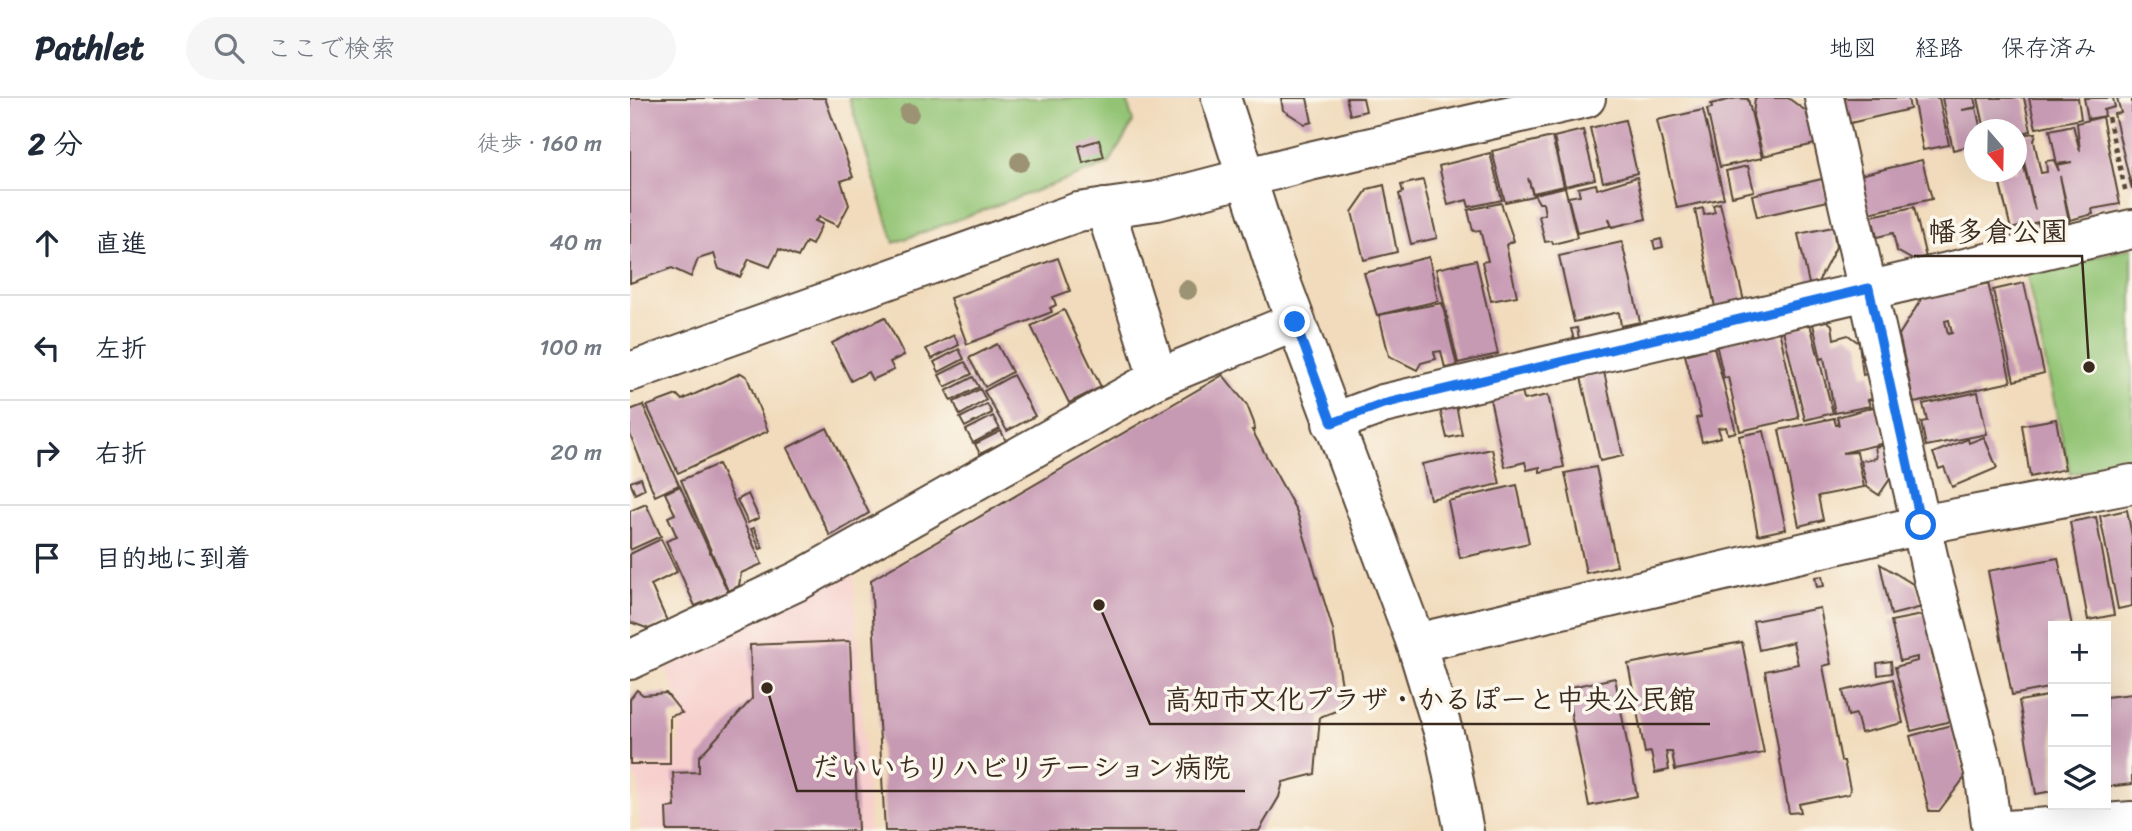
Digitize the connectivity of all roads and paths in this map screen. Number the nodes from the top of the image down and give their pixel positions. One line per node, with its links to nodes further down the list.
1 (1221, 98): 5 (street)
2 (1586, 98): 5 (street)
3 (1824, 98): 8 (street)
4 (2108, 117): 7 (path)
5 (1247, 177): 6 (street); 9 (street)
6 (1105, 208): 10 (street); 11 (street)
7 (2129, 212): 8 (street)
8 (1869, 288): 12 (street); 14 (street)
9 (1295, 322): 11 (street); 12 (street)
10 (630, 372)
11 (1158, 378): 16 (street)
12 (1332, 423): 15 (street)
13 (2132, 484): 14 (street)
14 (1921, 525): 15 (street); 19 (street)
15 (1416, 643): 18 (street)
16 (630, 660)
17 (2132, 821): 19 (street)
18 (1464, 831)
19 (1992, 831)

